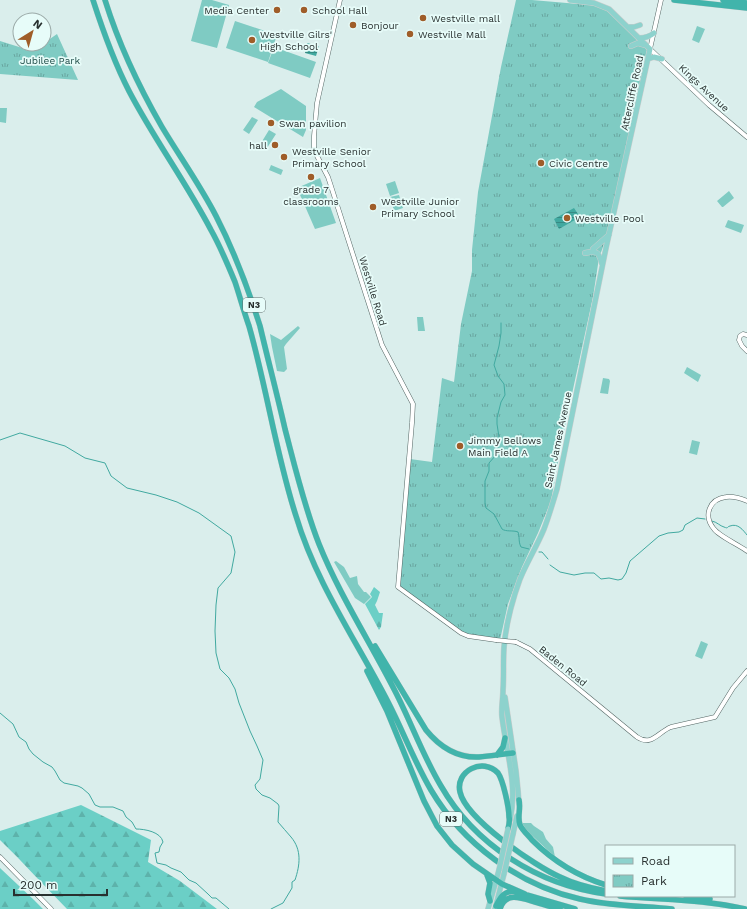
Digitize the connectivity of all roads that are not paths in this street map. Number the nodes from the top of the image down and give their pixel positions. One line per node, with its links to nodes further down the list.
1 (93, 0): 30 (highway, N3)
2 (105, 0): 29 (highway, N3)
3 (340, 0): 28 (street, Westville Road)
4 (570, 0): 11 (main road)
5 (661, 0): 12 (street, Attercliffe Road)
6 (674, 0): 9 (highway)
7 (723, 0): 8 (highway)
8 (747, 3)
9 (747, 8)
10 (640, 26): 11 (main road)
11 (628, 27): 13 (main road)
12 (654, 33): 13 (main road); 15 (street, Attercliffe Road)
13 (639, 38): 15 (main road)
14 (631, 46): 15 (main road)
15 (648, 47): 16 (main road, Attercliffe Road); 17 (street, Kings Avenue)
16 (648, 59): 17 (main road); 19 (main road, Attercliffe Road)
17 (662, 59): 18 (street, Kings Avenue)
18 (747, 137)
19 (620, 189): 20 (main road, Saint James Avenue)
20 (609, 236): 21 (main road); 23 (main road, Saint James Avenue)
21 (593, 249)
22 (585, 253): 23 (main road)
23 (603, 265): 32 (main road, Saint James Avenue)
24 (747, 335): 25 (street)
25 (747, 351)
26 (747, 501): 27 (street)
27 (747, 551)
28 (398, 587): 31 (street, Baden Road, bridge)
29 (361, 626): 35 (highway); 45 (highway, N3)
30 (357, 645): 39 (highway); 57 (highway, N3)
31 (747, 671)
32 (503, 689): 33 (main road, Saint James Avenue); 34 (main road, Saint James Avenue)
33 (505, 738): 34 (main road, Saint James Avenue); 35 (highway)
34 (511, 753): 35 (highway); 36 (main road, Saint James Avenue); 37 (main road, Saint James Avenue)
35 (497, 755)
36 (518, 800): 41 (main road, Saint James Avenue, bridge); 42 (highway)
37 (508, 829): 40 (main road, Saint James Avenue, bridge); 43 (highway)
38 (0, 857): 53 (street)
39 (487, 875): 40 (highway); 50 (highway)
40 (496, 880): 41 (highway); 50 (main road, Saint James Avenue)
41 (502, 884): 44 (highway); 52 (main road, Saint James Avenue)
42 (605, 885)
43 (605, 891)
44 (525, 894): 52 (highway); 56 (highway)
45 (605, 894)
46 (636, 897): 49 (highway)
47 (646, 897): 49 (highway)
48 (701, 897): 51 (highway)
49 (651, 898): 51 (highway)
50 (490, 902): 54 (main road, Saint James Avenue)
51 (726, 905): 58 (highway)
52 (497, 908): 55 (highway)
53 (51, 909)
54 (488, 909)
55 (560, 909)
56 (574, 909)
57 (672, 909)
58 (745, 909)

